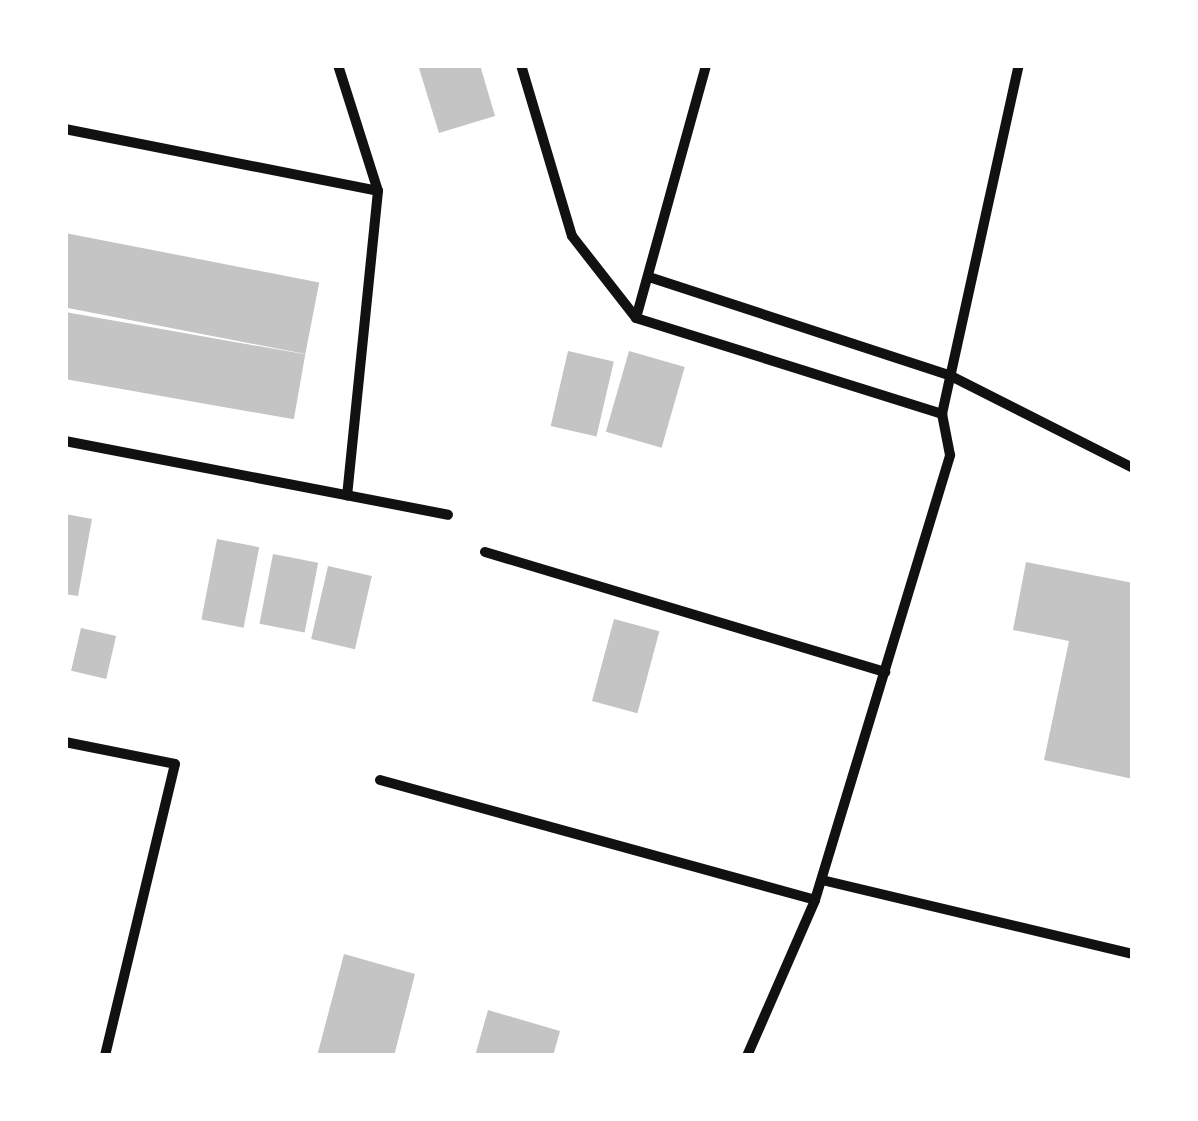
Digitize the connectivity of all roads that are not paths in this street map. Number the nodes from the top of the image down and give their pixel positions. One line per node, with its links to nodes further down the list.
1 (338, 65): 6 (street)
2 (521, 65): 8 (street)
3 (706, 65): 7 (street)
4 (1019, 65): 9 (street)
5 (65, 129): 6 (street)
6 (378, 191): 13 (street)
7 (649, 276): 8 (street); 9 (street)
8 (636, 318): 10 (street)
9 (949, 380): 10 (street); 12 (street)
10 (942, 414): 16 (street)
11 (65, 441): 13 (street)
12 (1133, 468)
13 (347, 496): 14 (street)
14 (448, 516)
15 (485, 552): 16 (street)
16 (886, 672): 19 (street)
17 (65, 742): 22 (street)
18 (380, 780): 20 (street)
19 (822, 880): 20 (street); 21 (street)
20 (815, 900): 23 (street)
21 (1133, 954)
22 (106, 1056)
23 (747, 1056)

